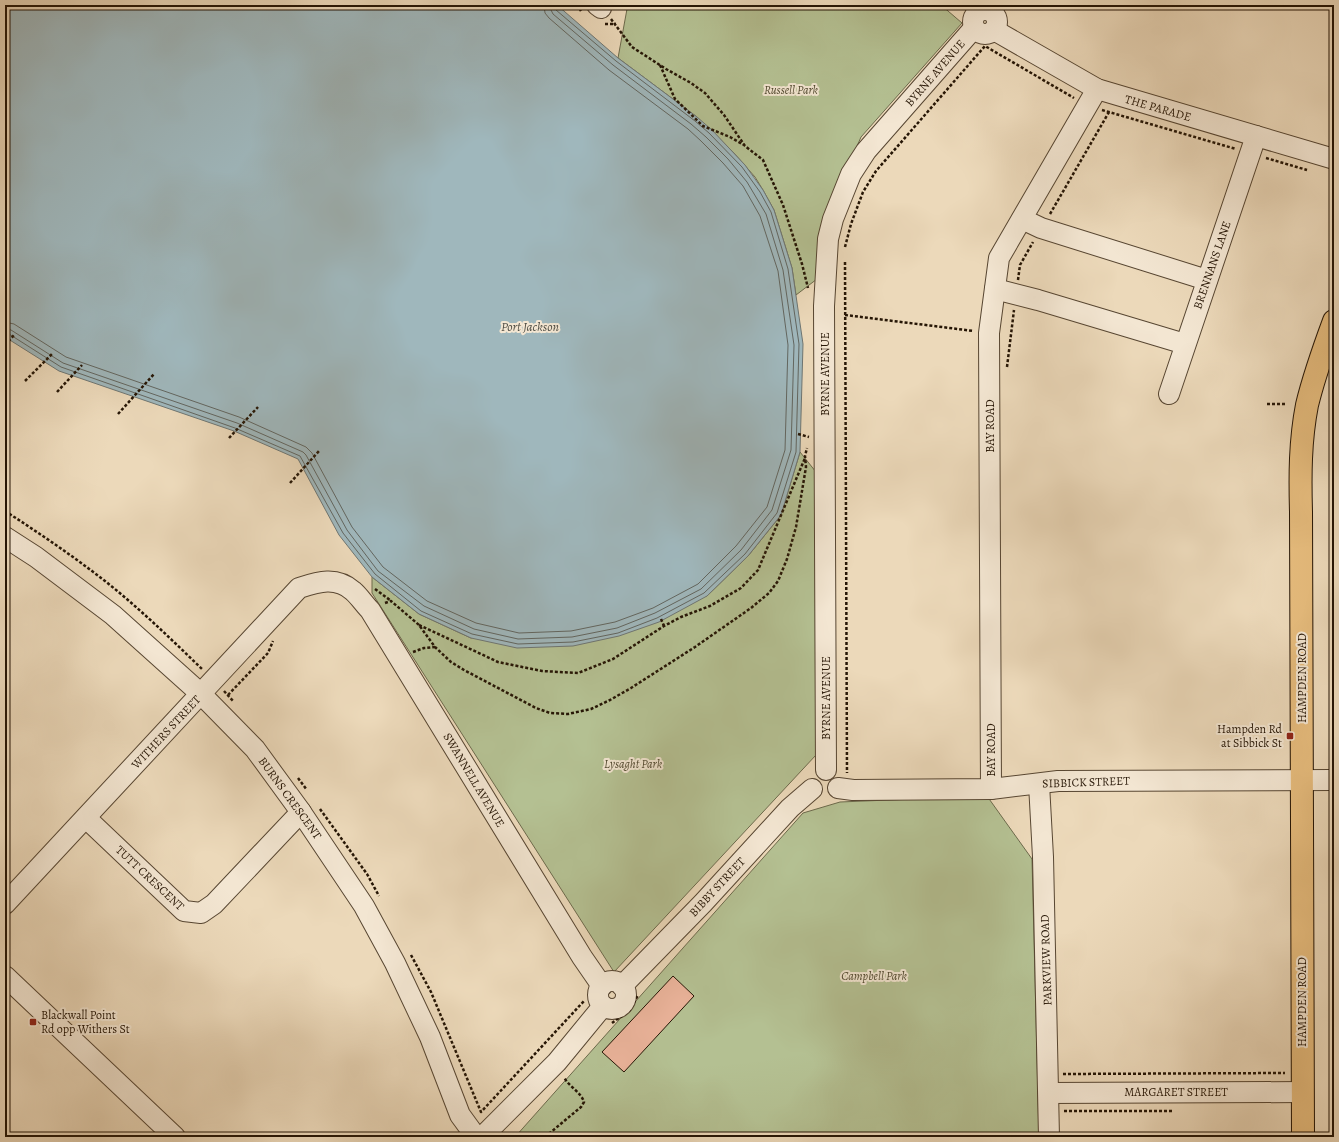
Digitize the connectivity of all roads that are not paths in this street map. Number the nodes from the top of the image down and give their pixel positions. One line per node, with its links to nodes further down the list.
1 (983, 16): 2 (street, THE PARADE); 14 (street, BYRNE AVENUE)
2 (1097, 89): 3 (street, THE PARADE); 5 (street, BAY ROAD)
3 (1253, 145): 4 (street, THE PARADE); 6 (street, BRENNANS LANE)
4 (1334, 159)
5 (1022, 219): 6 (street); 7 (street, BAY ROAD)
6 (1207, 280): 9 (street, BRENNANS LANE)
7 (995, 290): 9 (street); 18 (street, BAY ROAD)
8 (1334, 321): 15 (main road, HAMPDEN ROAD)
9 (1185, 344): 10 (street, BRENNANS LANE)
10 (1168, 394)
11 (5, 537): 13 (street, BURNS CRESCENT)
12 (338, 583): 13 (street, WITHERS STREET); 25 (street, SWANNELL AVENUE)
13 (201, 694): 21 (street, BURNS CRESCENT); 22 (street, WITHERS STREET)
14 (826, 770): 19 (street); 20 (street)
15 (1302, 780): 16 (street, SIBBICK STREET); 17 (street, SIBBICK STREET); 26 (main road, HAMPDEN ROAD)
16 (1334, 780)
17 (1039, 784): 18 (street, SIBBICK STREET); 27 (street, PARKVIEW ROAD)
18 (991, 788): 20 (street, SIBBICK STREET)
19 (812, 789): 20 (street); 25 (street, BIBBY STREET)
20 (842, 789)
21 (301, 812): 22 (street, TUTT CRESCENT); 29 (street, BURNS CRESCENT)
22 (86, 818): 23 (street, WITHERS STREET)
23 (5, 904)
24 (5, 976): 28 (street)
25 (598, 996): 30 (street)
26 (1303, 1092): 27 (street, MARGARET STREET); 32 (main road, HAMPDEN ROAD)
27 (1049, 1093): 31 (street, PARKVIEW ROAD)
28 (176, 1137)
29 (476, 1137)
30 (482, 1137)
31 (1049, 1137)
32 (1303, 1137)

